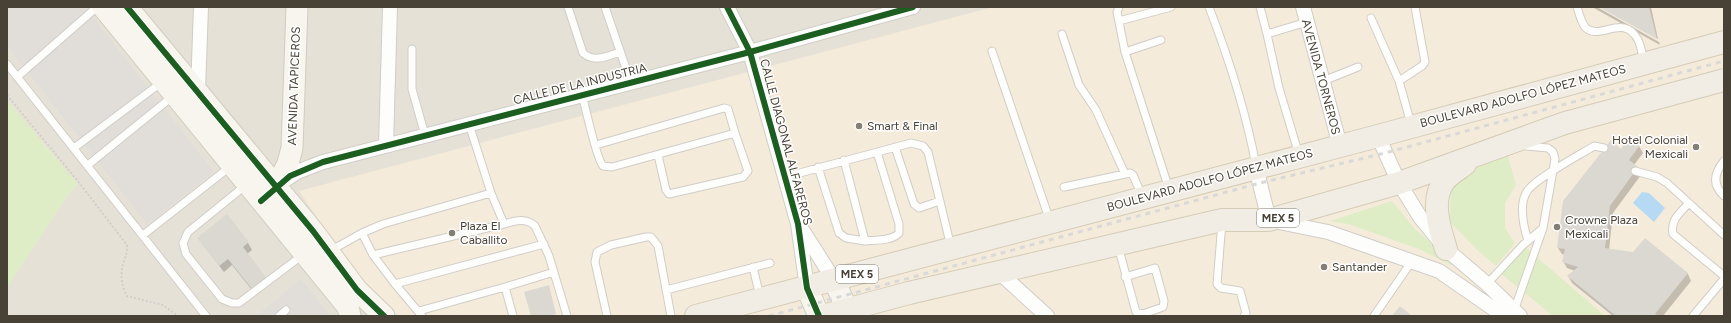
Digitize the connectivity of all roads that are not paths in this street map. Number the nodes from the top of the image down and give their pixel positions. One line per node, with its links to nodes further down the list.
1 (97, 7): 33 (lane)
2 (103, 7): 38 (street)
3 (127, 7): 39 (street)
4 (201, 7): 39 (street)
5 (297, 7): 69 (street, AVENIDA TAPICEROS)
6 (390, 7): 46 (street)
7 (568, 7): 27 (lane)
8 (605, 7): 27 (lane)
9 (727, 7): 28 (street, CALLE DIAGONAL ALFAREROS)
10 (913, 7): 28 (street, CALLE DE LA INDUSTRIA)
11 (1119, 7): 19 (lane)
12 (1171, 7): 19 (lane)
13 (1209, 7): 62 (lane)
14 (1260, 7): 22 (lane)
15 (1303, 7): 20 (street, AVENIDA TORNEROS)
16 (1415, 7): 35 (lane)
17 (1577, 7): 30 (lane)
18 (1371, 18): 35 (lane)
19 (1119, 21): 29 (lane)
20 (1307, 22): 22 (lane); 36 (street, AVENIDA TORNEROS)
21 (1062, 34): 65 (lane)
22 (1266, 34): 56 (lane)
23 (1161, 40): 29 (lane)
24 (1724, 42): 30 (main road, BOULEVARD ADOLFO LÓPEZ MATEOS / MEX 5)
25 (412, 49): 44 (lane)
26 (992, 51): 80 (lane)
27 (620, 52): 37 (lane)
28 (750, 52): 37 (street, CALLE DE LA INDUSTRIA); 67 (street, CALLE DIAGONAL ALFAREROS)
29 (1125, 52): 71 (lane)
30 (1645, 63): 42 (main road, BOULEVARD ADOLFO LÓPEZ MATEOS / MEX 5)
31 (7, 64): 33 (lane)
32 (1358, 67): 36 (lane)
33 (17, 77): 51 (lane)
34 (1724, 80): 49 (main road, MEX 5)
35 (1399, 81): 42 (lane)
36 (1323, 82): 48 (street, AVENIDA TORNEROS)
37 (631, 83): 40 (street, CALLE DE LA INDUSTRIA)
38 (169, 88): 51 (lane); 59 (street); 60 (lane)
39 (198, 90): 66 (street)
40 (582, 95): 41 (street, CALLE DE LA INDUSTRIA); 47 (lane)
41 (469, 124): 44 (street, CALLE DE LA INDUSTRIA); 72 (lane)
42 (1412, 126): 45 (main road, BOULEVARD ADOLFO LÓPEZ MATEOS / MEX 5)
43 (735, 133): 47 (lane); 54 (lane); 54 (lane)
44 (425, 135): 46 (street, CALLE DE LA INDUSTRIA)
45 (1378, 136): 48 (main road, BOULEVARD ADOLFO LÓPEZ MATEOS / MEX 5); 68 (street)
46 (386, 145): 69 (street, CALLE DE LA INDUSTRIA)
47 (596, 145): 54 (lane)
48 (1340, 146): 56 (main road, BOULEVARD ADOLFO LÓPEZ MATEOS / MEX 5)
49 (1500, 146): 55 (main road, MEX 5); 64 (lane)
50 (894, 147): 53 (lane); 76 (lane); 76 (lane)
51 (74, 148): 60 (lane)
52 (1604, 148): 64 (lane)
53 (877, 152): 57 (lane); 87 (lane)
54 (658, 155)
55 (1477, 155): 68 (main road, MEX 5); 92 (main road)
56 (1300, 157): 62 (main road, BOULEVARD ADOLFO LÓPEZ MATEOS / MEX 5)
57 (844, 160): 61 (lane); 87 (lane)
58 (1724, 161): 73 (lane)
59 (233, 164): 66 (street); 85 (lane)
60 (88, 165): 85 (lane)
61 (818, 167): 67 (lane); 87 (lane)
62 (1256, 168): 71 (main road, BOULEVARD ADOLFO LÓPEZ MATEOS / MEX 5); 79 (street)
63 (1635, 171): 77 (lane)
64 (1552, 173): 83 (lane); 88 (lane)
65 (1125, 174): 70 (lane); 74 (lane)
66 (255, 177): 69 (street); 75 (street); 94 (lane)
67 (785, 177): 82 (street, CALLE DIAGONAL ALFAREROS)
68 (1399, 183): 79 (main road, MEX 5); 92 (street)
69 (277, 186): 75 (street, CALLE DE LA INDUSTRIA); 93 (street)
70 (1064, 187)
71 (1170, 191): 74 (main road, BOULEVARD ADOLFO LÓPEZ MATEOS / MEX 5)
72 (491, 193): 81 (lane); 84 (lane)
73 (1724, 196)
74 (1143, 198): 80 (main road, BOULEVARD ADOLFO LÓPEZ MATEOS / MEX 5)
75 (261, 201): 94 (street)
76 (940, 201): 91 (lane)
77 (1688, 204): 86 (lane); 102 (lane)
78 (1222, 220): 79 (main road, MEX 5); 90 (main road, MEX 5); 128 (lane)
79 (1269, 220): 96 (street)
80 (1050, 223): 91 (main road, BOULEVARD ADOLFO LÓPEZ MATEOS / MEX 5)
81 (504, 224): 89 (lane); 95 (lane)
82 (798, 224): 103 (street, CALLE DIAGONAL ALFAREROS); 107 (street, CALLE DIAGONAL ALFAREROS)
83 (1543, 228): 88 (lane); 114 (lane)
84 (362, 233): 93 (lane); 95 (lane)
85 (143, 235): 115 (lane)
86 (1724, 235)
87 (865, 241)
88 (1528, 241): 105 (lane)
89 (544, 244): 99 (lane); 104 (lane)
90 (1118, 244): 100 (main road, MEX 5); 101 (lane)
91 (952, 249): 103 (main road, BOULEVARD ADOLFO LÓPEZ MATEOS / MEX 5)
92 (1446, 249): 105 (street)
93 (329, 252): 118 (street)
94 (305, 253): 117 (street)
95 (373, 255): 104 (lane)
96 (1412, 261): 114 (street); 129 (lane)
97 (770, 263): 98 (lane)
98 (753, 267): 108 (lane); 110 (lane)
99 (554, 272): 106 (lane); 120 (lane)
100 (1000, 273): 109 (main road, MEX 5); 127 (street)
101 (1125, 277): 101 (lane)
102 (1724, 277): 130 (lane)
103 (834, 280): 107 (main road, BOULEVARD ADOLFO LÓPEZ MATEOS / MEX 5); 112 (street)
104 (395, 284): 113 (lane)
105 (1487, 284): 114 (street)
106 (504, 287): 113 (lane); 119 (lane)
107 (807, 288): 110 (main road, BOULEVARD ADOLFO LÓPEZ MATEOS / MEX 5); 124 (street)
108 (666, 290): 121 (lane); 122 (lane)
109 (910, 294): 112 (main road, MEX 5); 126 (main road)
110 (760, 300): 123 (main road, BOULEVARD ADOLFO LÓPEZ MATEOS / MEX 5)
111 (286, 310): 116 (lane)
112 (849, 313): 125 (main road, MEX 5)
113 (421, 314)
114 (1513, 315)
115 (206, 316)
116 (279, 316)
117 (350, 316)
118 (384, 316)
119 (513, 316)
120 (567, 316)
121 (607, 316)
122 (671, 316)
123 (696, 316)
124 (819, 316)
125 (823, 316)
126 (894, 316)
127 (1046, 316)
128 (1244, 316)
129 (1374, 316)
130 (1693, 316)

